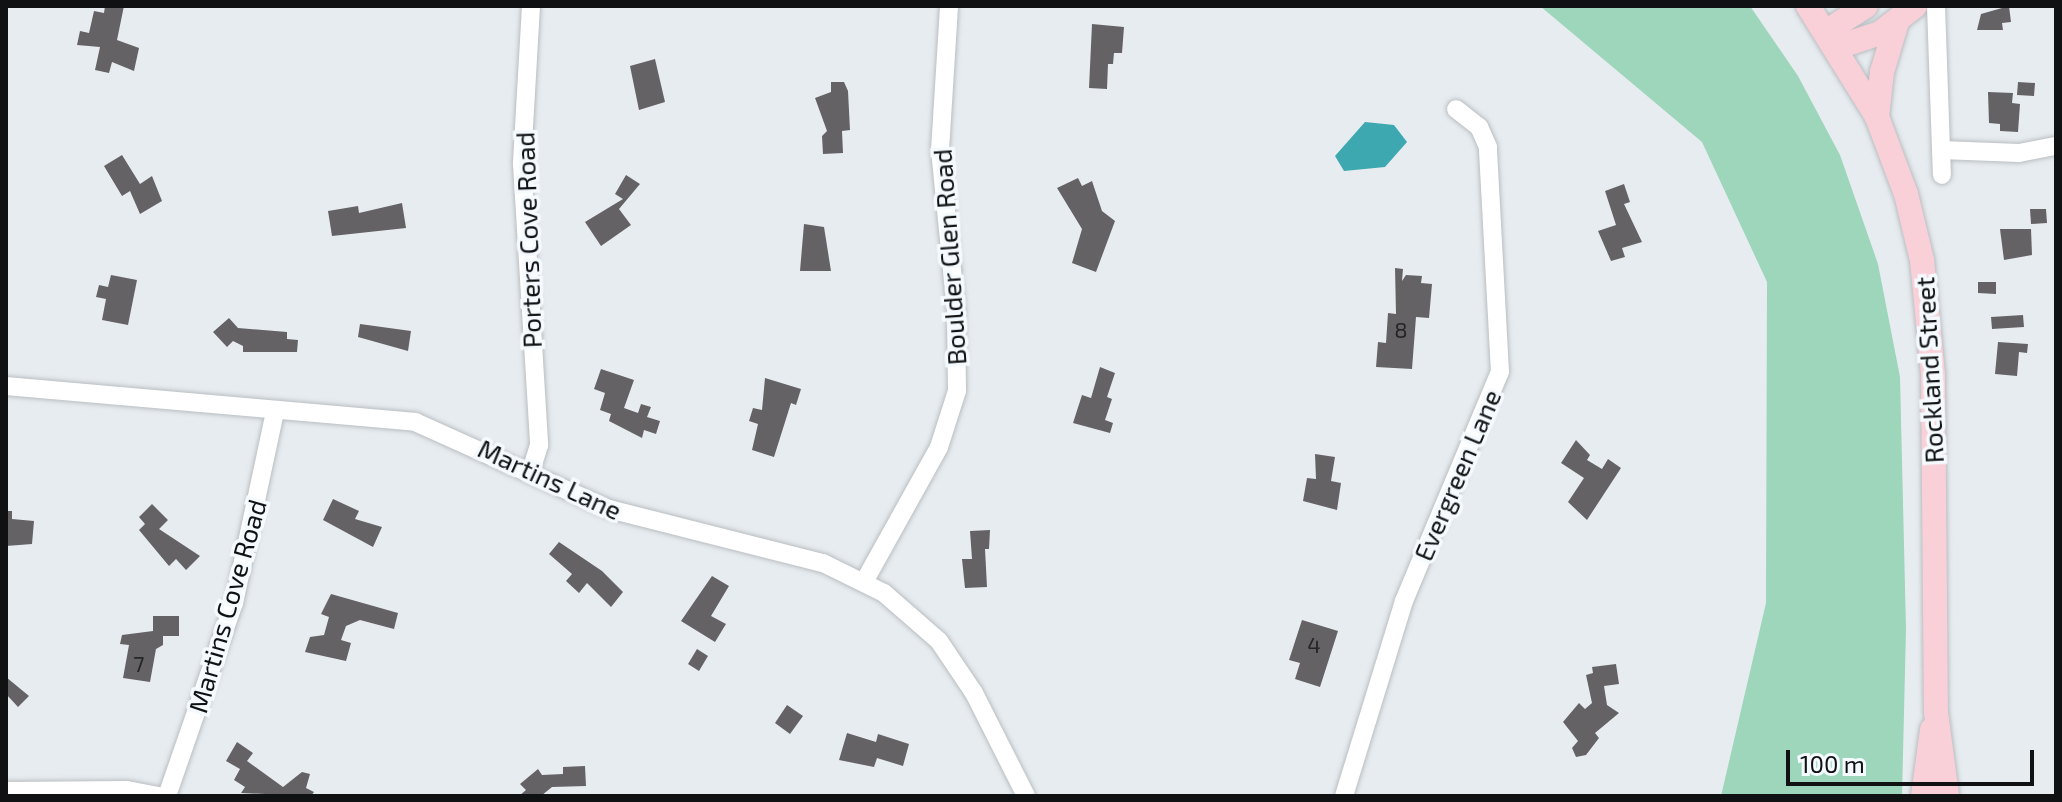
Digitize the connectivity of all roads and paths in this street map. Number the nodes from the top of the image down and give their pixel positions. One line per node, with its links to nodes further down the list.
1 (531, 6): 15 (street, Porters Cove Road)
2 (949, 6): 16 (street, Boulder Glen Road)
3 (1808, 6): 7 (main road, Rockland Street)
4 (1866, 6): 7 (main road)
5 (1936, 6): 11 (street)
6 (1906, 14): 7 (main road); 9 (main road)
7 (1832, 39): 9 (main road, Rockland Street)
8 (1456, 109): 22 (street, Evergreen Lane)
9 (1877, 117): 17 (main road, Rockland Street)
10 (2056, 146): 11 (street)
11 (1941, 150): 12 (street)
12 (1942, 175)
13 (6, 386): 14 (street, Martins Lane)
14 (275, 412): 15 (street, Martins Lane); 20 (street, Martins Cove Road)
15 (531, 472): 16 (street, Martins Lane)
16 (864, 582): 21 (street, Martins Lane)
17 (1936, 712): 23 (main road, Rockland Street); 24 (main road, Rockland Street)
18 (6, 791): 19 (street)
19 (158, 796)
20 (167, 796)
21 (1026, 796)
22 (1344, 796)
23 (1923, 796)
24 (1947, 796)

